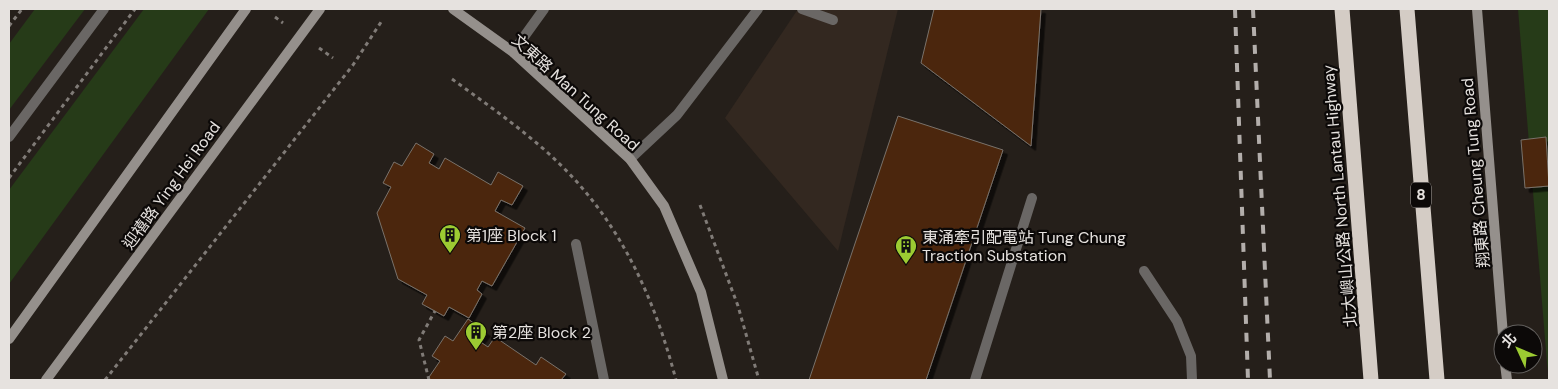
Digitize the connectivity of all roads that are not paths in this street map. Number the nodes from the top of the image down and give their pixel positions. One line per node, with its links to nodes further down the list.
1 (104, 9): 13 (street)
2 (246, 9): 19 (main road)
3 (320, 9): 20 (main road, 迎禧路 Ying Hei Road)
4 (452, 9): 12 (main road, 文東路 Man Tung Road)
5 (544, 9): 12 (street)
6 (758, 9): 14 (street)
7 (802, 9): 11 (street)
8 (1342, 9): 25 (highway, 北大嶼山公路 North Lantau Highway)
9 (1407, 9): 26 (highway, 8)
10 (1477, 9): 18 (main road, 翔東路 Cheung Tung Road)
11 (833, 20)
12 (513, 52): 14 (main road, 文東路 Man Tung Road)
13 (9, 137)
14 (630, 159): 22 (main road, 文東路 Man Tung Road)
15 (1032, 198): 23 (street)
16 (576, 244): 21 (street)
17 (1144, 271): 24 (street)
18 (1502, 324)
19 (9, 339)
20 (46, 380)
21 (604, 380)
22 (723, 380)
23 (975, 380)
24 (1192, 380)
25 (1371, 380)
26 (1437, 380)

